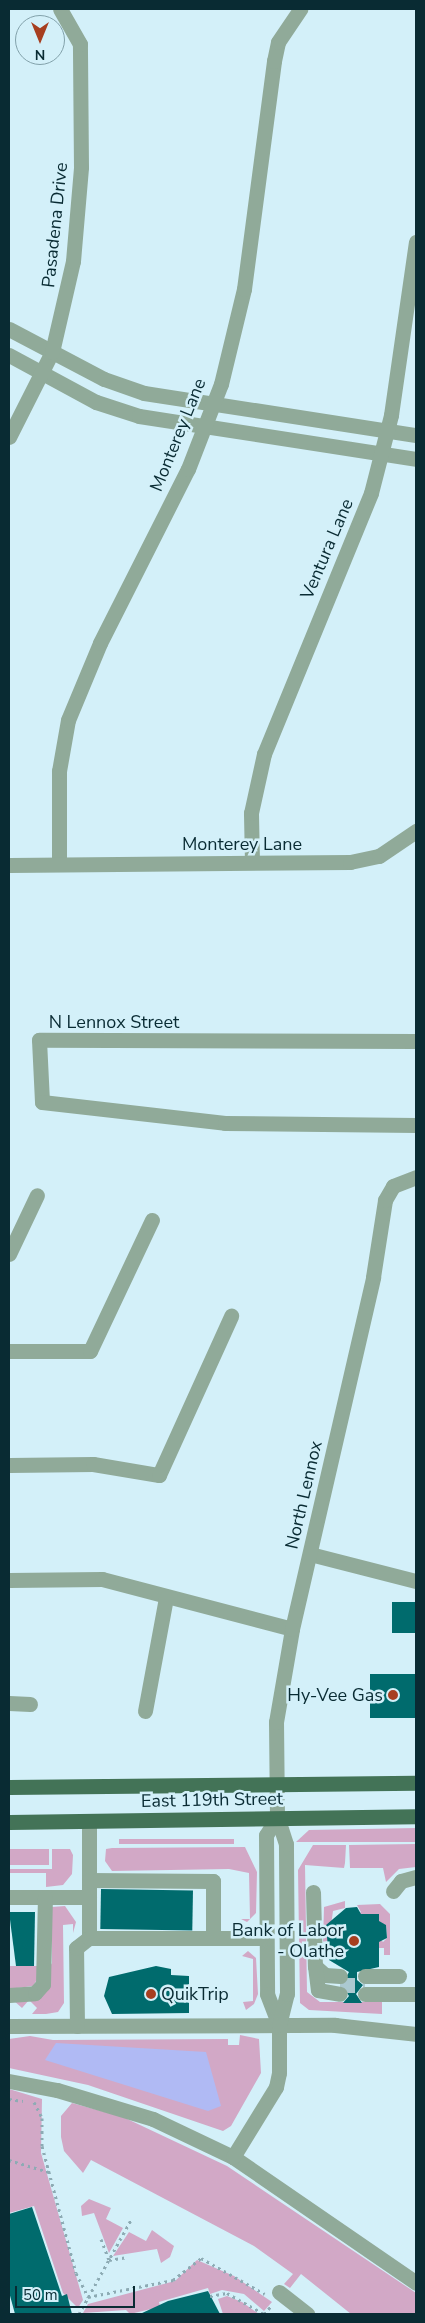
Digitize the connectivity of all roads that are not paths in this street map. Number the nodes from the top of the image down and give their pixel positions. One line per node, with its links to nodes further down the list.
1 (60, 9): 5 (street, Pasadena Drive)
2 (300, 9): 8 (street, Monterey Lane)
3 (416, 242): 10 (street, Ventura Lane)
4 (9, 329): 5 (street)
5 (52, 352): 7 (street, Pasadena Drive); 8 (street)
6 (9, 355): 7 (street)
7 (43, 372): 9 (street); 12 (street, Pasadena Drive)
8 (214, 404): 9 (street, Monterey Lane); 10 (street)
9 (205, 427): 13 (street); 17 (street, Monterey Lane)
10 (387, 431): 11 (street); 13 (street, Ventura Lane)
11 (416, 435)
12 (9, 437)
13 (381, 454): 14 (street); 16 (street, Ventura Lane)
14 (416, 459)
15 (416, 831): 16 (street, Monterey Lane)
16 (252, 862): 17 (street, Monterey Lane)
17 (59, 864): 18 (street, Monterey Lane)
18 (9, 865)
19 (416, 1041): 20 (street, N Lennox Street)
20 (416, 1125)
21 (416, 1177): 28 (street, North Lennox)
22 (37, 1194): 24 (street)
23 (152, 1220): 26 (street)
24 (9, 1254)
25 (231, 1316): 27 (street)
26 (9, 1351)
27 (9, 1465)
28 (310, 1554): 30 (street); 32 (street, North Lennox)
29 (9, 1580): 31 (street)
30 (416, 1581)
31 (166, 1598): 32 (street); 35 (street)
32 (292, 1629): 37 (street, North Lennox)
33 (9, 1703): 34 (street)
34 (30, 1704)
35 (145, 1711)
36 (416, 1783): 37 (main road, East 119th Street)
37 (277, 1784): 38 (main road, East 119th Street); 40 (street, North Lennox)
38 (9, 1787)
39 (416, 1816): 40 (main road, East 119th Street)
40 (277, 1817): 41 (main road, East 119th Street); 52 (street); 57 (street)
41 (89, 1821): 42 (main road, East 119th Street); 44 (street)
42 (9, 1822)
43 (416, 1877): 45 (street)
44 (89, 1880): 49 (street); 51 (street)
45 (393, 1891)
46 (313, 1892): 53 (street)
47 (9, 1897): 48 (street)
48 (45, 1897): 49 (street); 56 (street)
49 (89, 1897): 50 (street)
50 (89, 1938): 51 (street); 59 (street)
51 (213, 1938): 52 (street)
52 (266, 1938): 57 (street)
53 (340, 1985)
54 (365, 1985): 55 (street)
55 (416, 1994)
56 (9, 1995)
57 (279, 2025): 59 (street); 60 (street); 62 (street)
58 (9, 2026): 59 (street)
59 (77, 2026)
60 (416, 2034)
61 (9, 2081): 62 (street)
62 (233, 2157): 63 (street)
63 (416, 2283)
64 (280, 2292): 65 (street)
65 (307, 2314)

